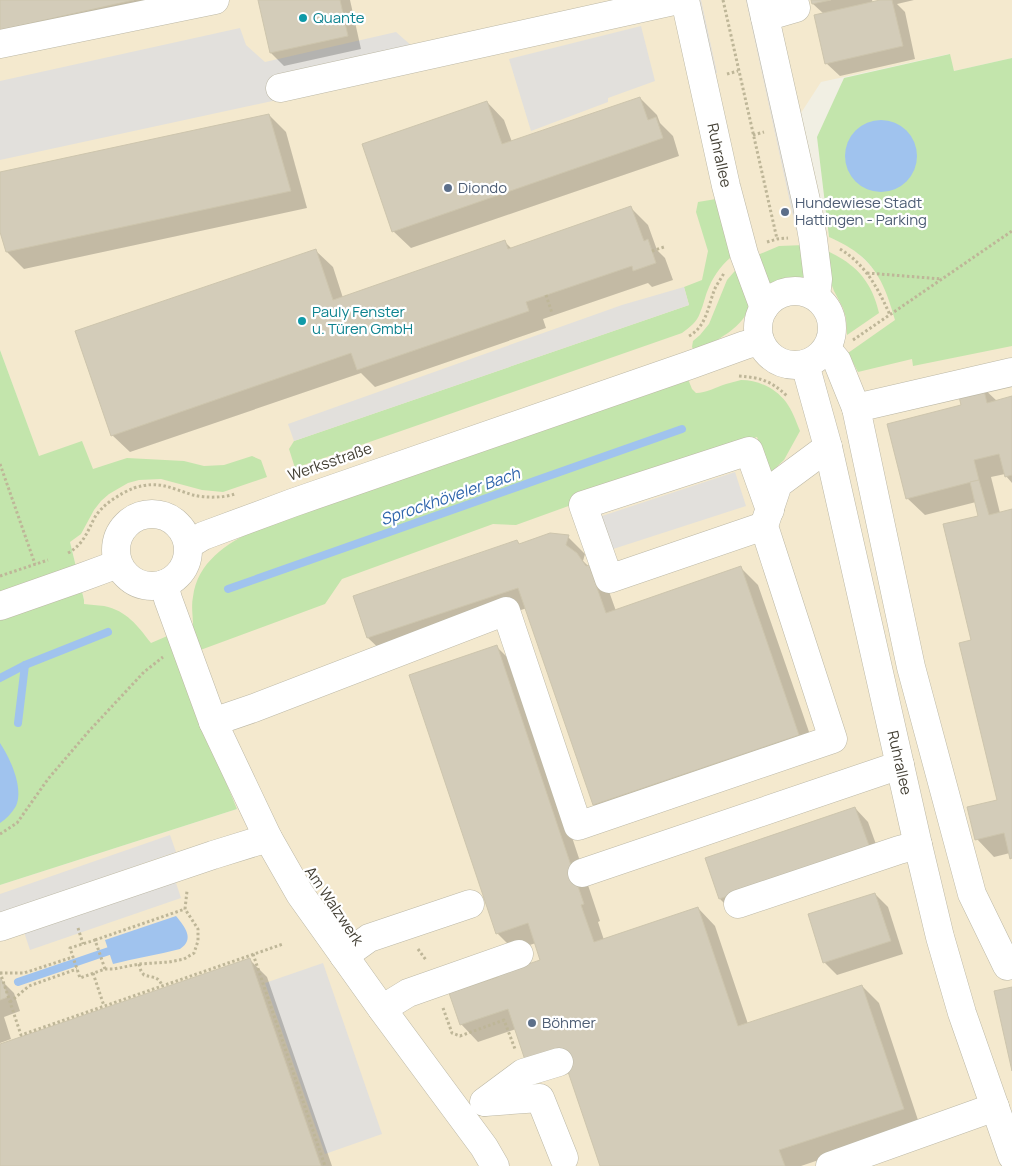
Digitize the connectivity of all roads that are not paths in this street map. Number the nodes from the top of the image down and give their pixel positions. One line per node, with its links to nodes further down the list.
1 (215, 0): 6 (street)
2 (678, 0): 7 (street)
3 (685, 0): 9 (street, Ruhrallee)
4 (794, 0): 5 (street)
5 (763, 8): 8 (street)
6 (0, 44)
7 (280, 88)
8 (816, 296): 9 (street); 11 (street, Ruhrallee)
9 (764, 308): 10 (street)
10 (760, 341): 11 (street); 16 (street, Werksstraße)
11 (821, 356): 13 (street); 14 (street, Ruhrallee)
12 (1012, 372): 13 (street)
13 (856, 408): 30 (street)
14 (828, 447): 15 (street); 21 (street, Ruhrallee)
15 (767, 518): 15 (street); 20 (street)
16 (188, 545): 17 (street); 18 (street)
17 (118, 564): 18 (street); 19 (street)
18 (164, 584): 20 (street, Am Walzwerk)
19 (0, 606)
20 (213, 722): 22 (street, Am Walzwerk)
21 (900, 765): 23 (street, Ruhrallee); 24 (street)
22 (268, 838): 27 (street); 29 (street, Am Walzwerk)
23 (918, 845): 26 (street); 34 (street, Ruhrallee)
24 (582, 873)
25 (470, 904): 29 (street)
26 (738, 904)
27 (0, 927)
28 (519, 954): 31 (street)
29 (344, 956): 31 (street, Am Walzwerk)
30 (1012, 965)
31 (382, 1009): 35 (street, Am Walzwerk)
32 (559, 1062): 33 (street)
33 (485, 1102): 35 (street); 37 (street)
34 (995, 1107): 36 (street, Ruhrallee); 39 (street)
35 (461, 1116): 38 (street, Am Walzwerk)
36 (1012, 1156)
37 (564, 1158)
38 (495, 1166)
39 (830, 1166)

